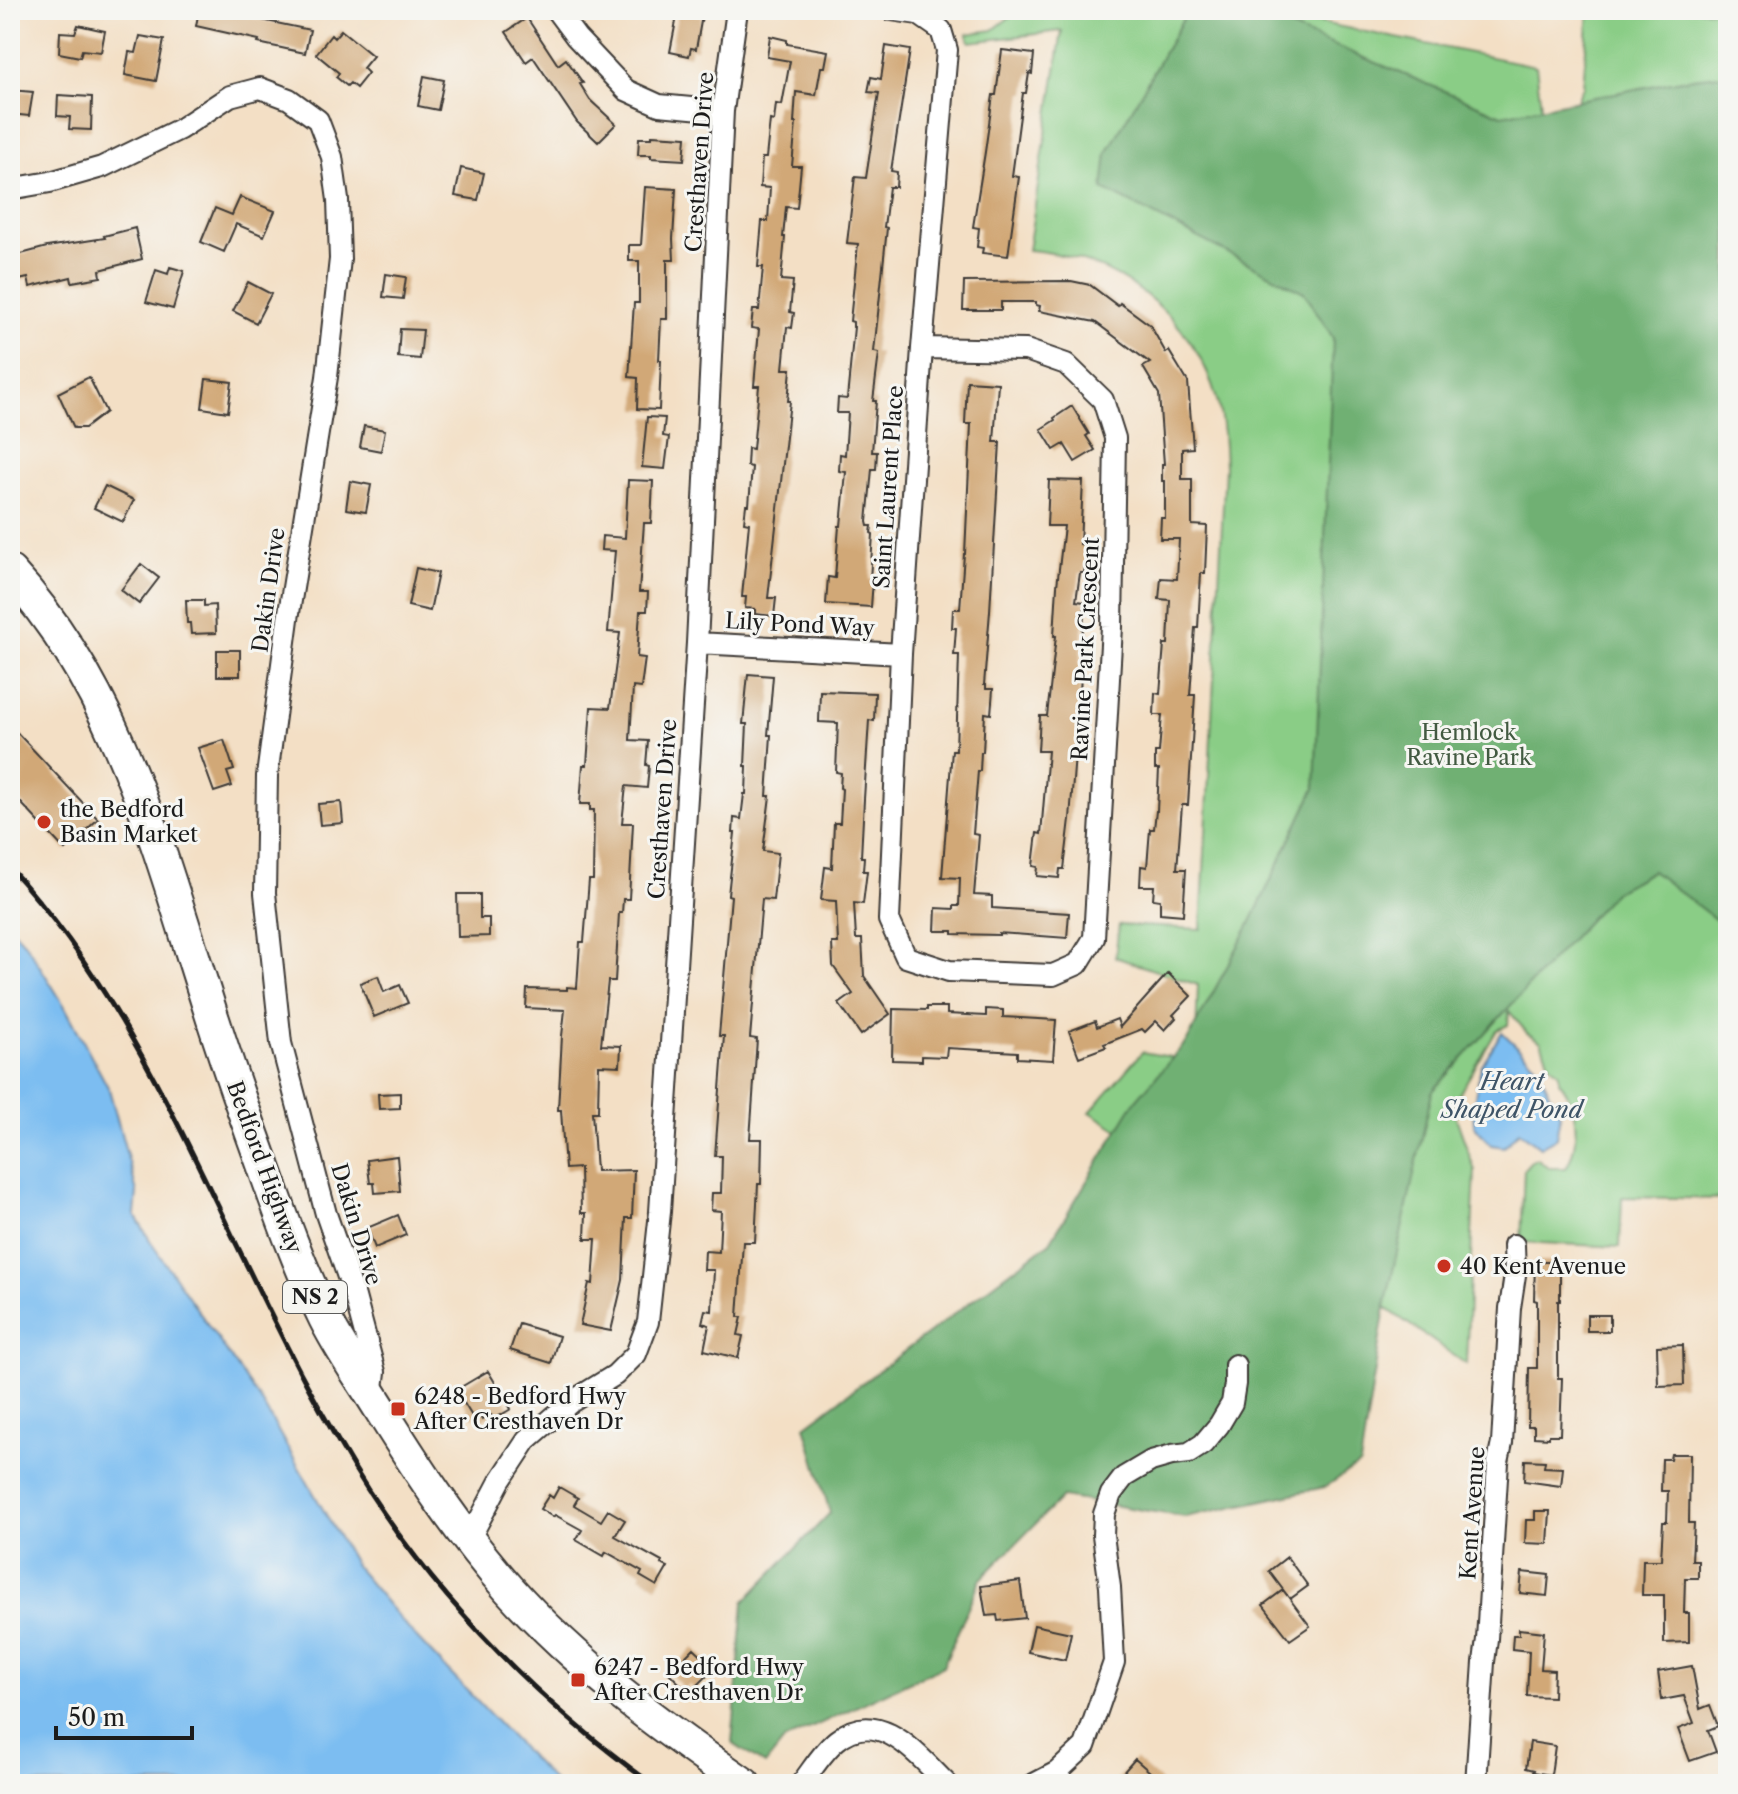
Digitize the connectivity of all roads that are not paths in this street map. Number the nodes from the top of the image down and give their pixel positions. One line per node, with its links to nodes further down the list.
1 (556, 10): 4 (street)
2 (737, 10): 4 (street, Cresthaven Drive)
3 (891, 10): 6 (street, Saint Laurent Place)
4 (723, 111): 8 (street, Cresthaven Drive)
5 (10, 189): 13 (street, Dakin Drive)
6 (922, 348): 9 (street, Saint Laurent Place); 10 (street, Ravine Park Crescent)
7 (10, 572): 13 (main road, Bedford Highway / NS 2)
8 (697, 643): 9 (street, Lily Pond Way); 14 (street, Cresthaven Drive)
9 (901, 654): 10 (street, Saint Laurent Place)
10 (949, 971)
11 (1514, 1245): 19 (street, Kent Avenue)
12 (1235, 1365): 18 (street)
13 (372, 1396): 14 (main road, Bedford Highway / NS 2)
14 (469, 1540): 15 (main road, Bedford Highway / NS 2)
15 (744, 1784)
16 (801, 1784): 17 (street)
17 (947, 1784)
18 (1034, 1784)
19 (1476, 1784)

